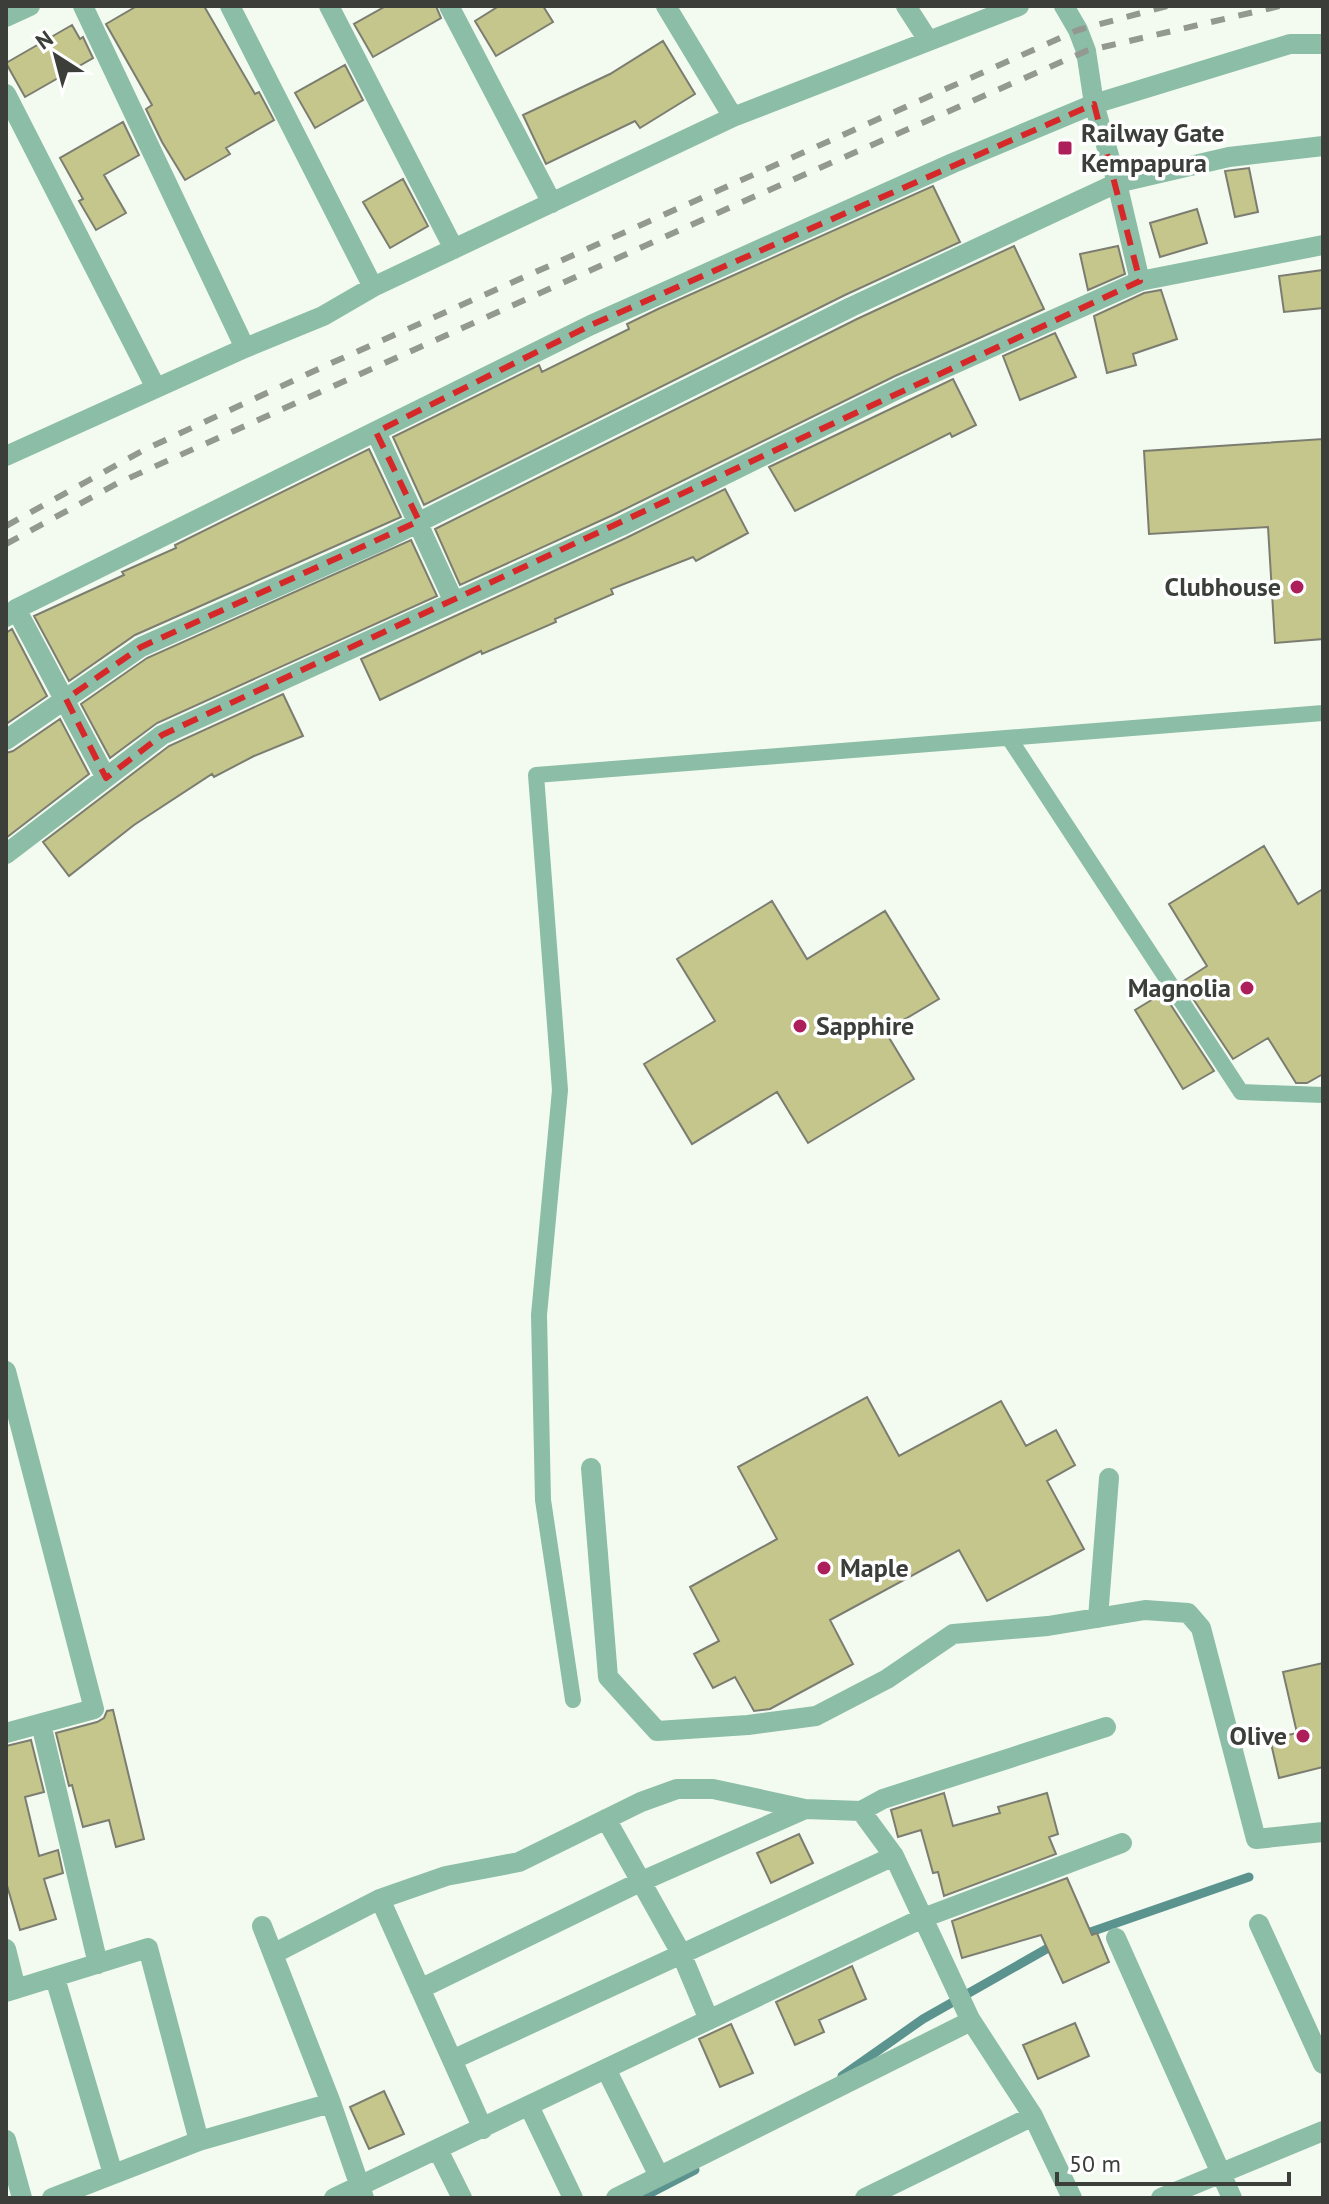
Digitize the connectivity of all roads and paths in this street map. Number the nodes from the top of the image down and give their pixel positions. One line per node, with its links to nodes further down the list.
1 (30, 6): 10 (street)
2 (83, 6): 23 (street)
3 (230, 6): 22 (street)
4 (329, 6): 20 (street)
5 (449, 6): 18 (street)
6 (666, 6): 15 (street)
7 (906, 6): 11 (street)
8 (1019, 6): 11 (street)
9 (1064, 6): 14 (street)
10 (6, 17)
11 (928, 40): 15 (street)
12 (1323, 44): 14 (street)
13 (6, 94): 24 (street)
14 (1094, 104): 17 (street); 25 (street)
15 (733, 117): 18 (street)
16 (1323, 146): 17 (street)
17 (1117, 183): 21 (street); 27 (street)
18 (552, 203): 20 (street)
19 (1323, 245): 21 (street)
20 (454, 249): 22 (street)
21 (1140, 281): 28 (street)
22 (373, 287): 23 (street)
23 (245, 348): 24 (street)
24 (156, 388): 26 (street)
25 (376, 432): 27 (street); 29 (street)
26 (6, 456)
27 (419, 521): 28 (street); 30 (street)
28 (454, 602): 34 (street)
29 (11, 613): 30 (street)
30 (66, 699): 33 (street); 34 (street)
31 (1323, 713): 32 (lane)
32 (1009, 738): 36 (lane); 41 (lane)
33 (6, 740)
34 (106, 778): 35 (street)
35 (6, 854)
36 (1323, 1095)
37 (6, 1371): 42 (street)
38 (591, 1468): 40 (street)
39 (1109, 1478): 40 (street)
40 (1098, 1618): 48 (street)
41 (573, 1700)
42 (41, 1724): 44 (street); 60 (street)
43 (1106, 1727): 46 (street)
44 (6, 1733)
45 (805, 1809): 46 (street); 47 (street); 51 (street)
46 (861, 1811): 50 (street)
47 (606, 1819): 51 (street); 52 (street)
48 (1323, 1832)
49 (1122, 1843): 53 (street)
50 (894, 1856): 53 (street); 58 (street)
51 (640, 1882): 58 (street); 62 (street)
52 (380, 1899): 59 (street); 62 (street)
53 (923, 1918): 64 (street); 65 (street)
54 (1259, 1924): 67 (street)
55 (262, 1926): 59 (street)
56 (1116, 1938): 77 (street)
57 (6, 1949): 63 (street)
58 (681, 1953): 65 (street); 66 (street)
59 (273, 1954): 69 (street)
60 (98, 1964): 61 (street); 75 (street)
61 (55, 1978): 63 (street); 78 (street)
62 (420, 1989): 66 (street)
63 (11, 1991)
64 (968, 2016): 71 (street); 79 (street)
65 (709, 2020): 68 (street)
66 (452, 2060): 72 (street)
67 (1323, 2064)
68 (606, 2069): 70 (street); 79 (street)
69 (331, 2103): 75 (street); 80 (street)
70 (529, 2106): 72 (street); 85 (street)
71 (1033, 2116): 87 (street); 88 (street)
72 (483, 2129): 76 (street)
73 (1323, 2131): 77 (street)
74 (6, 2140): 81 (street)
75 (199, 2141): 78 (street)
76 (438, 2150): 80 (street); 84 (street)
77 (1221, 2172): 89 (street); 90 (street)
78 (113, 2174): 82 (street)
79 (659, 2176): 86 (street)
80 (362, 2193): 83 (street)
81 (22, 2198)
82 (52, 2198)
83 (334, 2198)
84 (462, 2198)
85 (573, 2198)
86 (616, 2198)
87 (865, 2198)
88 (1072, 2198)
89 (1161, 2198)
90 (1232, 2198)

